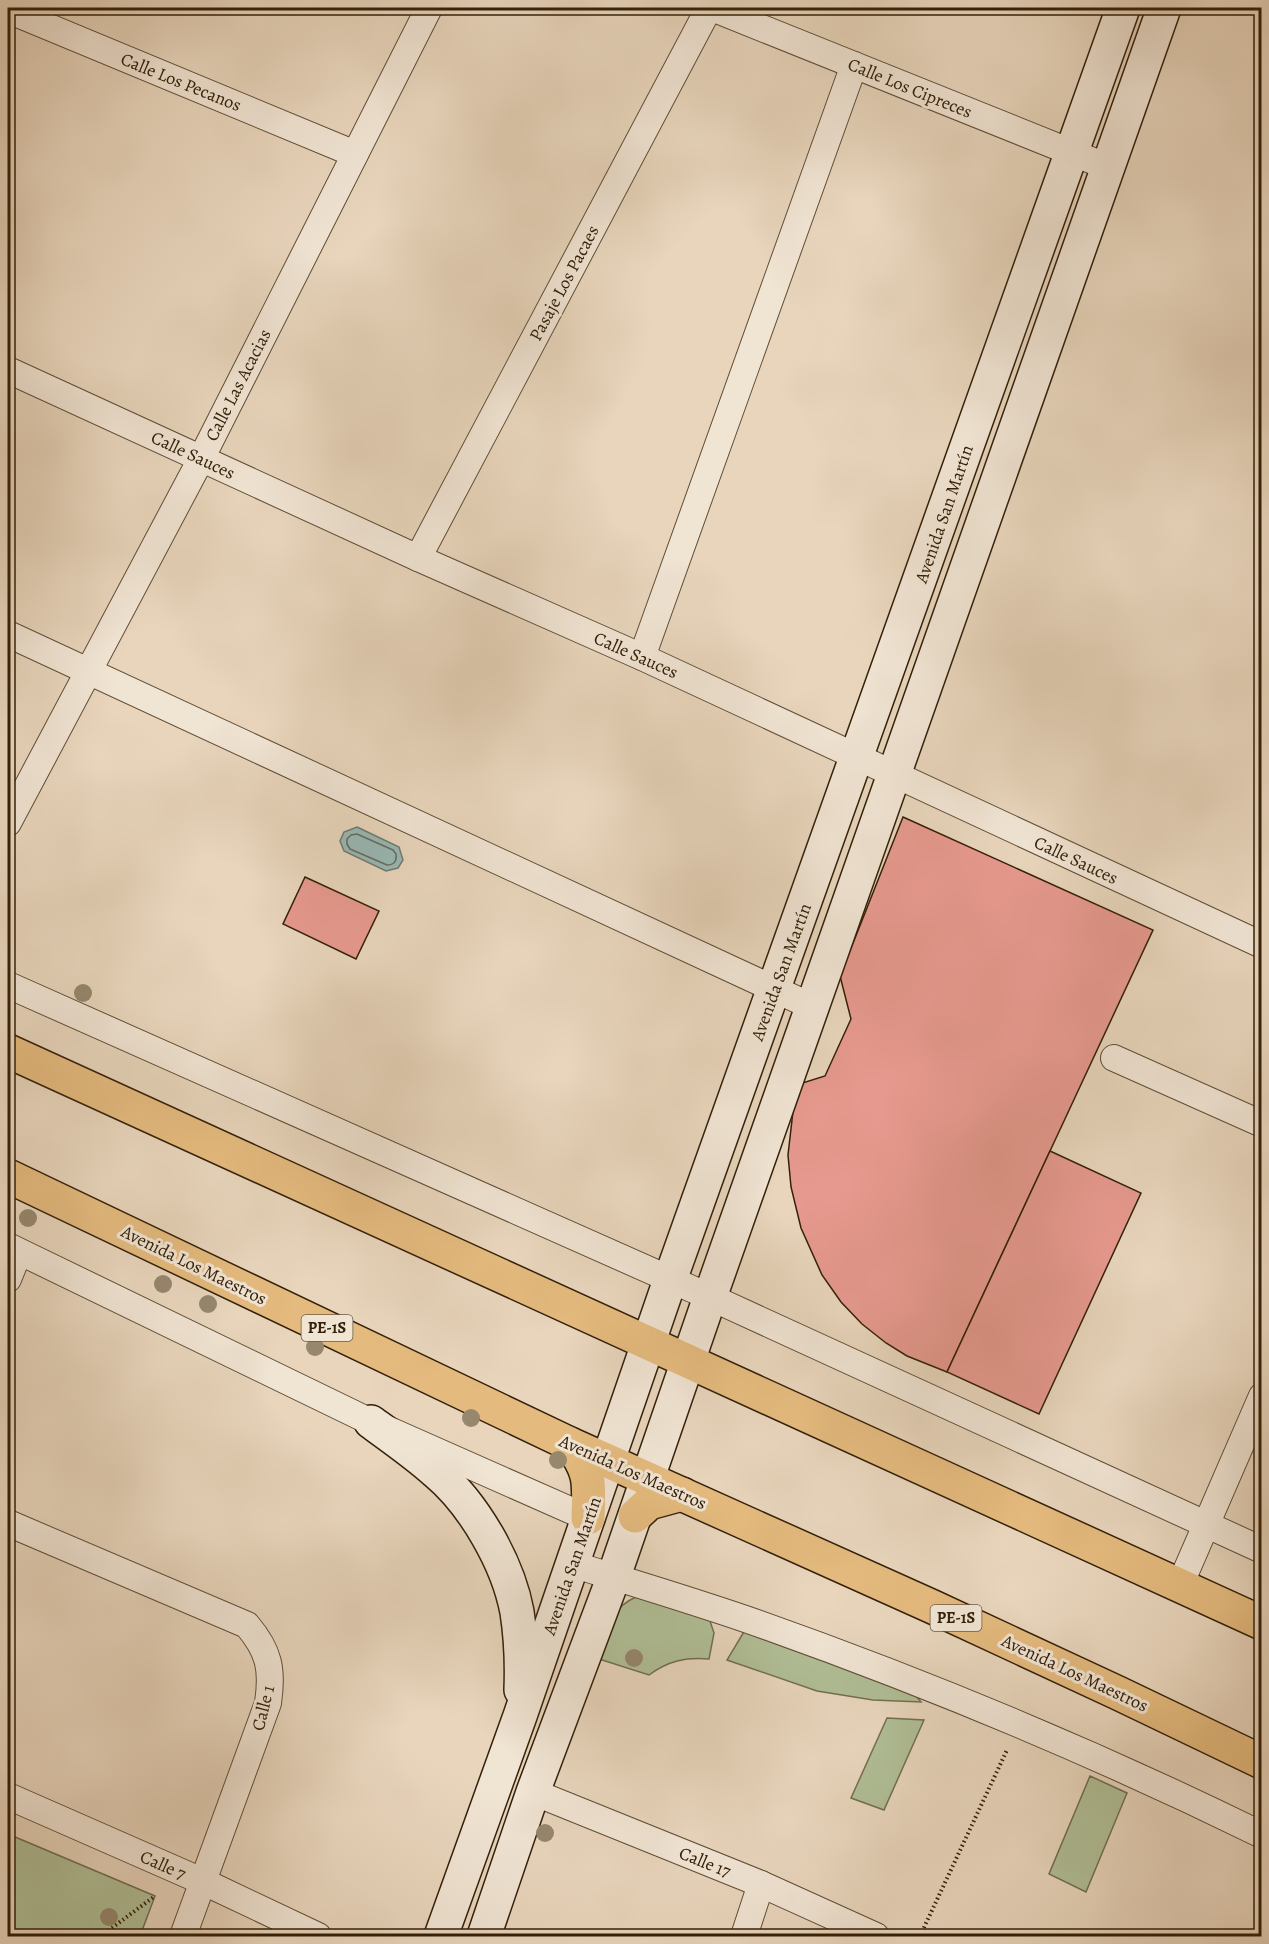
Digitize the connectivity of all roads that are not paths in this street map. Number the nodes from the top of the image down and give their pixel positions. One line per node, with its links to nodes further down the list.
1 (429, 8): 8 (street, Calle Las Acacias)
2 (711, 8): 6 (street, Calle Los Cipreces); 12 (street, Pasaje Los Pacaes)
3 (1123, 8): 7 (main road, Avenida San Martín)
4 (1164, 8): 9 (main road)
5 (8, 10): 8 (street, Calle Los Pecanos)
6 (854, 65): 7 (street, Calle Los Cipreces); 14 (street)
7 (1071, 153): 9 (street, Calle Los Cipreces); 16 (main road, Avenida San Martín)
8 (355, 154): 11 (street, Calle Las Acacias)
9 (1108, 167): 17 (main road)
10 (8, 370): 11 (street, Calle Sauces)
11 (201, 459): 12 (street, Calle Sauces); 15 (street, Calle Las Acacias)
12 (418, 558): 14 (street, Calle Sauces)
13 (8, 634): 15 (street)
14 (642, 657): 16 (street, Calle Sauces)
15 (90, 672): 18 (street, Calle Las Acacias); 21 (street)
16 (857, 759): 17 (street, Calle Sauces); 21 (main road, Avenida San Martín)
17 (895, 776): 19 (street, Calle Sauces); 22 (main road)
18 (8, 823)
19 (1262, 945)
20 (8, 985): 29 (street)
21 (775, 990): 22 (street); 29 (main road, Avenida San Martín)
22 (813, 1007): 30 (main road)
23 (8, 1051): 31 (highway)
24 (1114, 1058): 25 (street)
25 (1262, 1124)
26 (8, 1176): 35 (highway, Avenida Los Maestros / PE-1S)
27 (13, 1249): 28 (street); 34 (street)
28 (8, 1279)
29 (670, 1280): 30 (street); 31 (main road, Avenida San Martín)
30 (710, 1297): 32 (main road); 42 (street)
31 (650, 1344): 32 (highway); 36 (main road, Avenida San Martín)
32 (689, 1362): 37 (main road); 46 (highway)
33 (1262, 1396): 42 (street)
34 (371, 1422): 40 (street); 48 (main road)
35 (570, 1444): 36 (highway, Avenida Los Maestros / PE-1S); 40 (highway)
36 (608, 1462): 37 (highway, Avenida Los Maestros / PE-1S); 40 (main road, Avenida San Martín)
37 (648, 1479): 38 (highway, Avenida Los Maestros / PE-1S); 39 (main road)
38 (682, 1494): 39 (highway); 49 (highway, Avenida Los Maestros / PE-1S)
39 (635, 1515): 45 (main road)
40 (588, 1518): 44 (main road, Avenida San Martín)
41 (8, 1523): 53 (street, Calle 1)
42 (1206, 1524): 43 (street); 46 (street)
43 (1262, 1550)
44 (572, 1564): 45 (street); 48 (main road, Avenida San Martín)
45 (614, 1576): 50 (main road); 52 (street)
46 (1180, 1585): 47 (highway)
47 (1262, 1623)
48 (520, 1716): 57 (main road, Avenida San Martín)
49 (1262, 1762)
50 (533, 1792): 54 (street, Calle 17); 58 (main road)
51 (8, 1796): 53 (street, Calle 7)
52 (1262, 1835)
53 (204, 1882): 55 (street, Calle 1); 56 (street, Calle 7)
54 (761, 1884): 59 (street); 60 (street, Calle 17)
55 (183, 1936)
56 (318, 1936)
57 (441, 1936)
58 (484, 1936)
59 (744, 1936)
60 (876, 1936)

